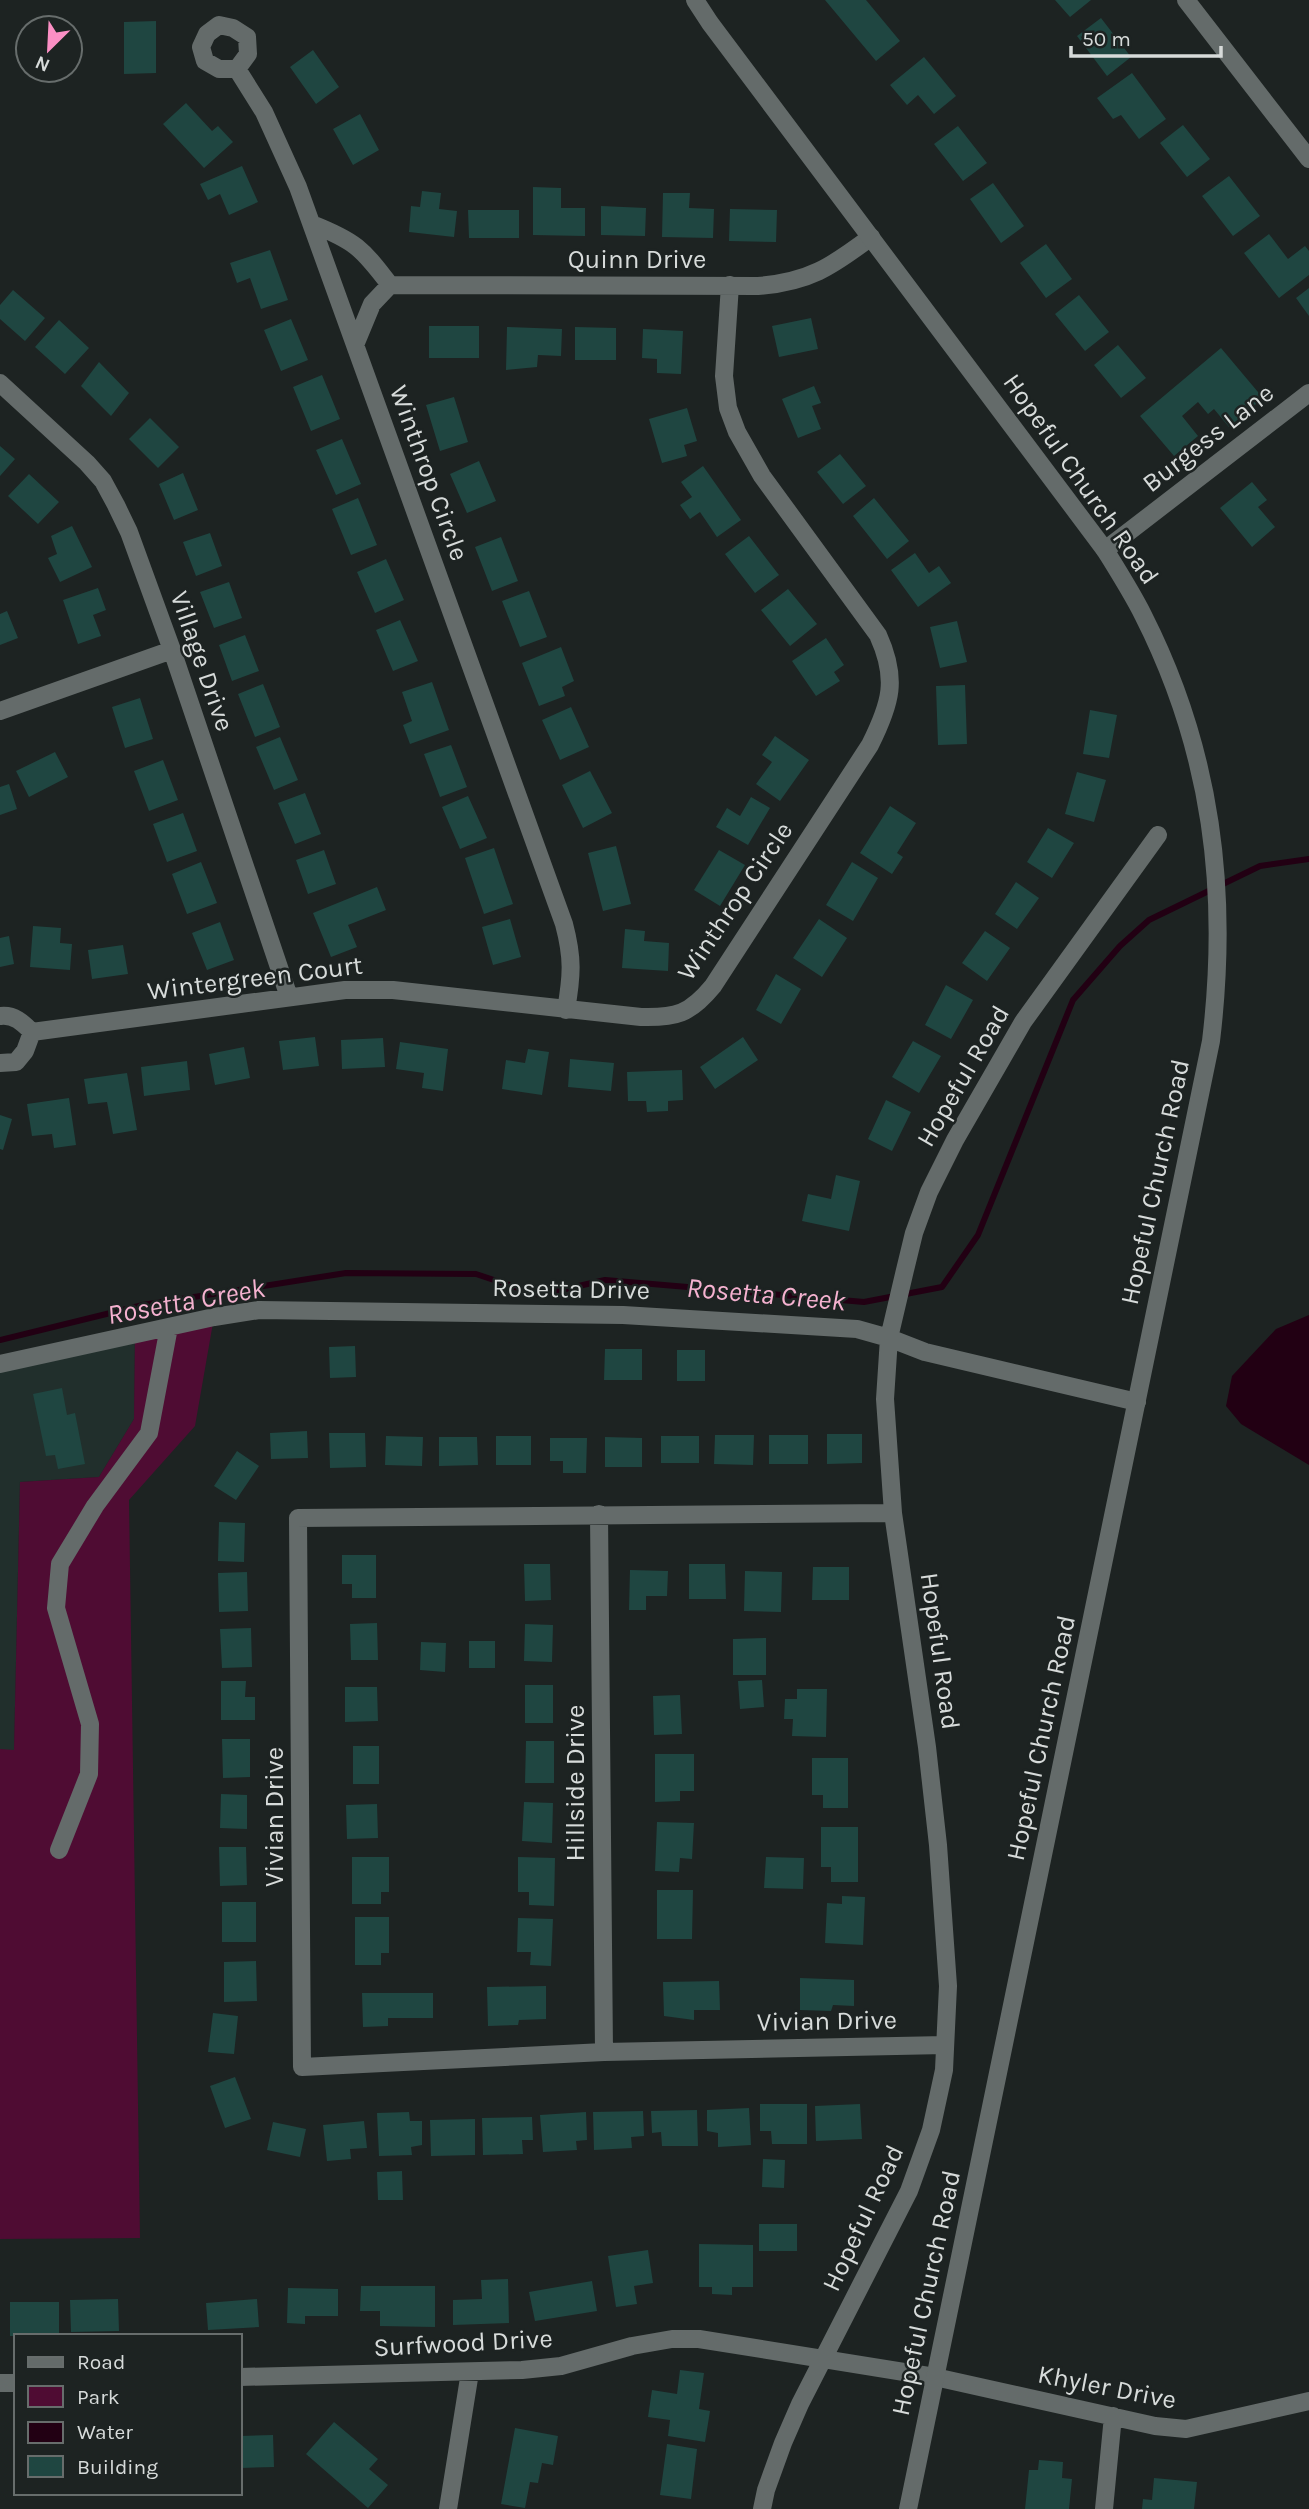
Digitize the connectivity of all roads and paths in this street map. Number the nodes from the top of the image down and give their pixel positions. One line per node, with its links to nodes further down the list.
1 (695, 0): 6 (street, Hopeful Church Road)
2 (1186, 0): 4 (street)
3 (237, 69): 5 (street, Winthrop Circle)
4 (1309, 159)
5 (312, 224): 7 (street); 9 (street, Winthrop Circle)
6 (871, 237): 8 (street, Quinn Drive); 12 (street, Hopeful Church Road)
7 (390, 285): 8 (street, Quinn Drive); 9 (street)
8 (730, 285): 17 (street, Winthrop Circle)
9 (355, 345): 17 (street, Winthrop Circle)
10 (0, 383): 13 (street, Village Drive)
11 (1309, 393): 12 (street, Burgess Lane)
12 (1105, 550): 24 (street, Hopeful Church Road)
13 (172, 650): 14 (street); 16 (street, Village Drive)
14 (0, 711)
15 (1158, 835): 22 (street, Hopeful Road)
16 (289, 997): 17 (street, Wintergreen Court); 19 (street, Wintergreen Court)
17 (566, 1010)
18 (0, 1016): 19 (street)
19 (33, 1032): 20 (street)
20 (0, 1063)
21 (169, 1327): 22 (street, Rosetta Drive); 23 (street, Rosetta Drive); 27 (street)
22 (890, 1338): 24 (street, Rosetta Drive); 25 (street, Hopeful Road)
23 (0, 1364)
24 (1137, 1402): 33 (street, Hopeful Church Road)
25 (893, 1513): 26 (street, Vivian Drive); 28 (street, Hopeful Road)
26 (599, 1514): 29 (street, Hillside Drive); 29 (street, Vivian Drive)
27 (59, 1850)
28 (945, 2045): 29 (street, Vivian Drive); 30 (street, Hopeful Road)
29 (604, 2052)
30 (824, 2358): 31 (street, Surfwood Drive); 33 (street, Surfwood Drive); 37 (street, Hopeful Road)
31 (470, 2372): 32 (street, Surfwood Drive); 36 (street)
32 (242, 2378)
33 (935, 2378): 35 (street, Khyler Drive); 38 (street, Hopeful Church Road)
34 (1309, 2401): 35 (street, Khyler Drive)
35 (1112, 2416): 39 (street)
36 (448, 2509)
37 (762, 2509)
38 (908, 2509)
39 (1104, 2509)

